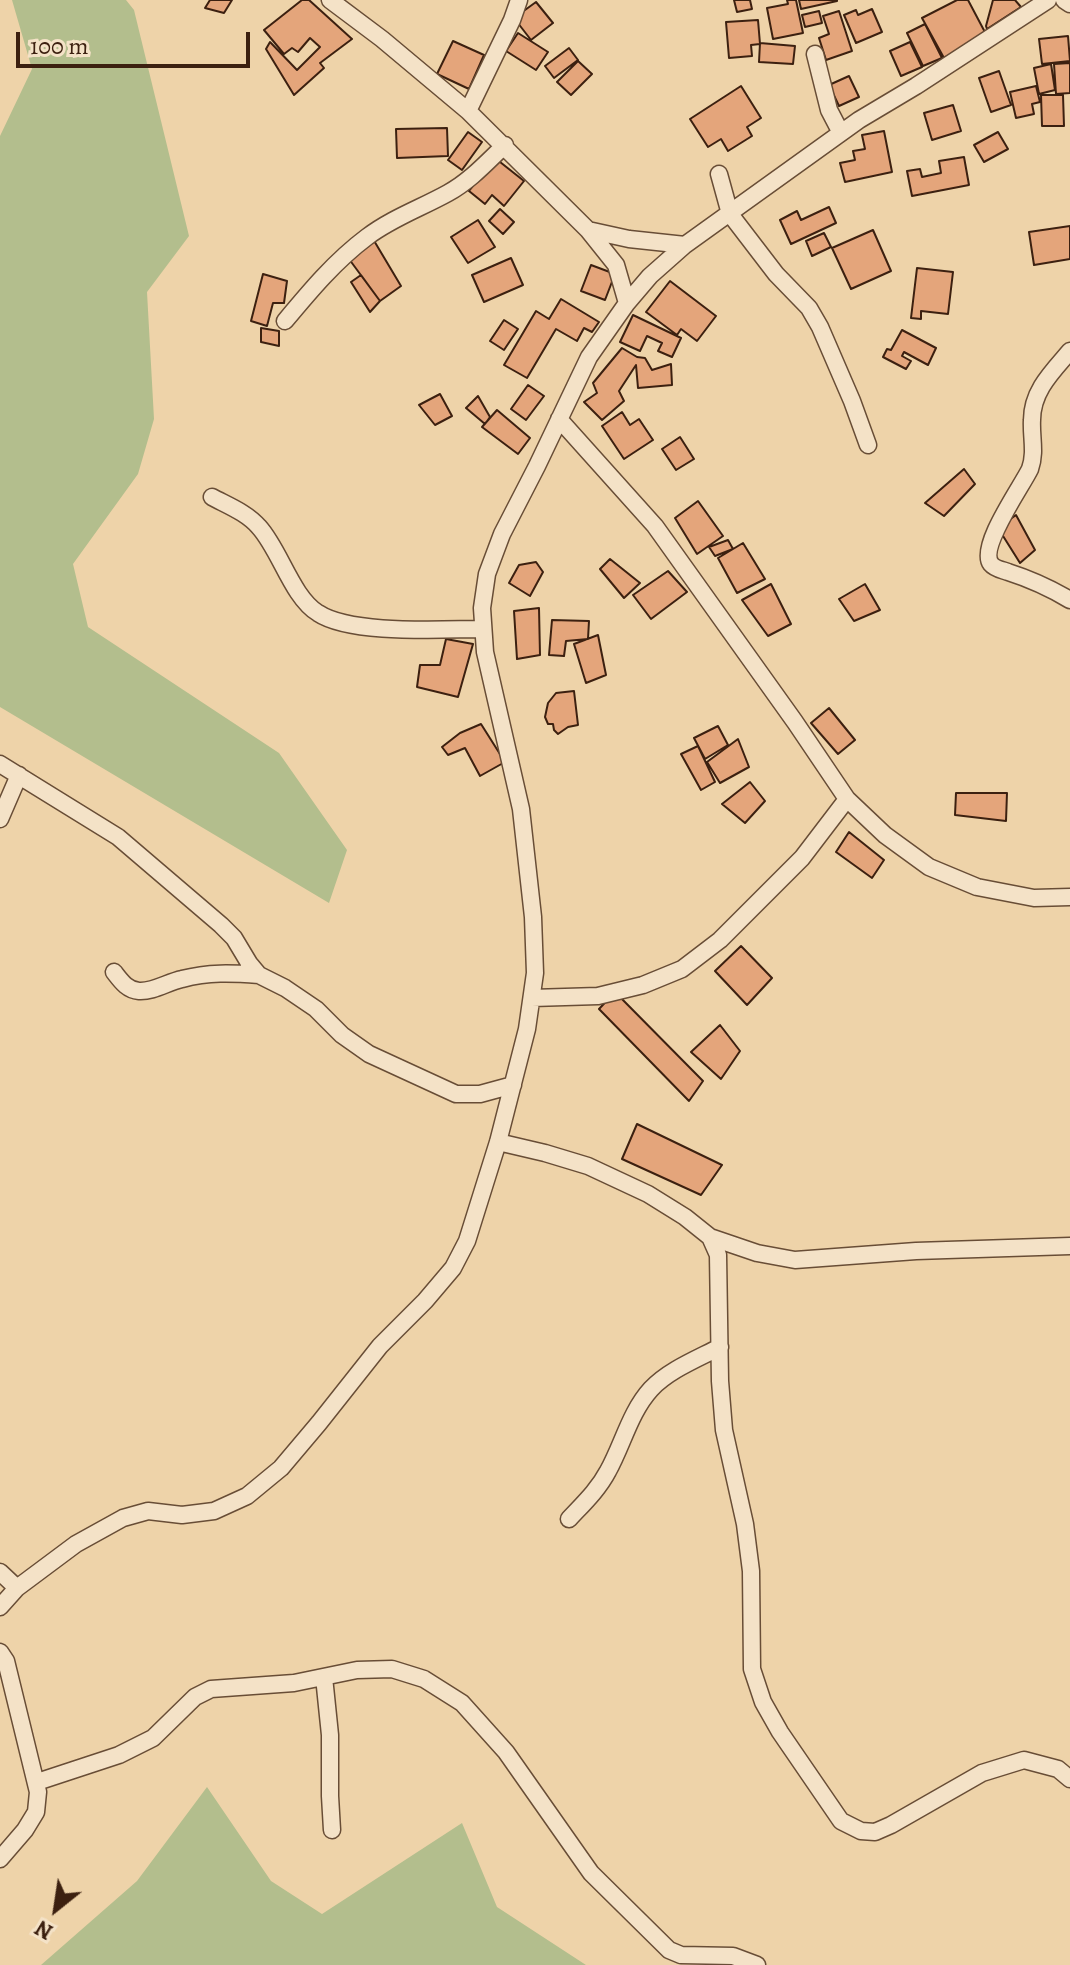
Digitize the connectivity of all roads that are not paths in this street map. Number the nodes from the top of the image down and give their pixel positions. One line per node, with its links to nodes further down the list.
1 (330, 0): 7 (street)
2 (519, 0): 7 (street)
3 (1048, 0): 8 (street)
4 (1064, 0): 5 (street)
5 (1070, 4)
6 (815, 54): 8 (street)
7 (468, 111): 9 (street)
8 (841, 133): 11 (street)
9 (505, 145): 12 (street); 15 (street)
10 (719, 174): 11 (street)
11 (730, 214): 13 (street); 18 (street)
12 (588, 230): 13 (street); 14 (street)
13 (685, 245): 14 (street)
14 (627, 303): 17 (street)
15 (285, 321)
16 (1070, 351): 20 (street)
17 (559, 419): 21 (street); 24 (street)
18 (868, 445)
19 (212, 497): 21 (street)
20 (1070, 600)
21 (483, 629): 29 (street)
22 (0, 764): 23 (street)
23 (19, 775): 25 (street); 28 (street)
24 (847, 799): 26 (street); 29 (street)
25 (0, 819)
26 (1070, 897)
27 (114, 972): 28 (street)
28 (259, 975): 30 (street)
29 (532, 998): 30 (street)
30 (513, 1085): 31 (street)
31 (498, 1142): 32 (street); 37 (street)
32 (710, 1237): 33 (street); 34 (street)
33 (1070, 1246)
34 (720, 1347): 35 (street); 41 (street)
35 (569, 1519)
36 (0, 1572): 37 (street)
37 (17, 1588): 38 (street)
38 (0, 1607)
39 (0, 1652): 42 (street)
40 (324, 1677): 42 (street); 43 (street); 45 (street)
41 (1070, 1779)
42 (37, 1782): 44 (street)
43 (332, 1830)
44 (0, 1859)
45 (757, 1965)

